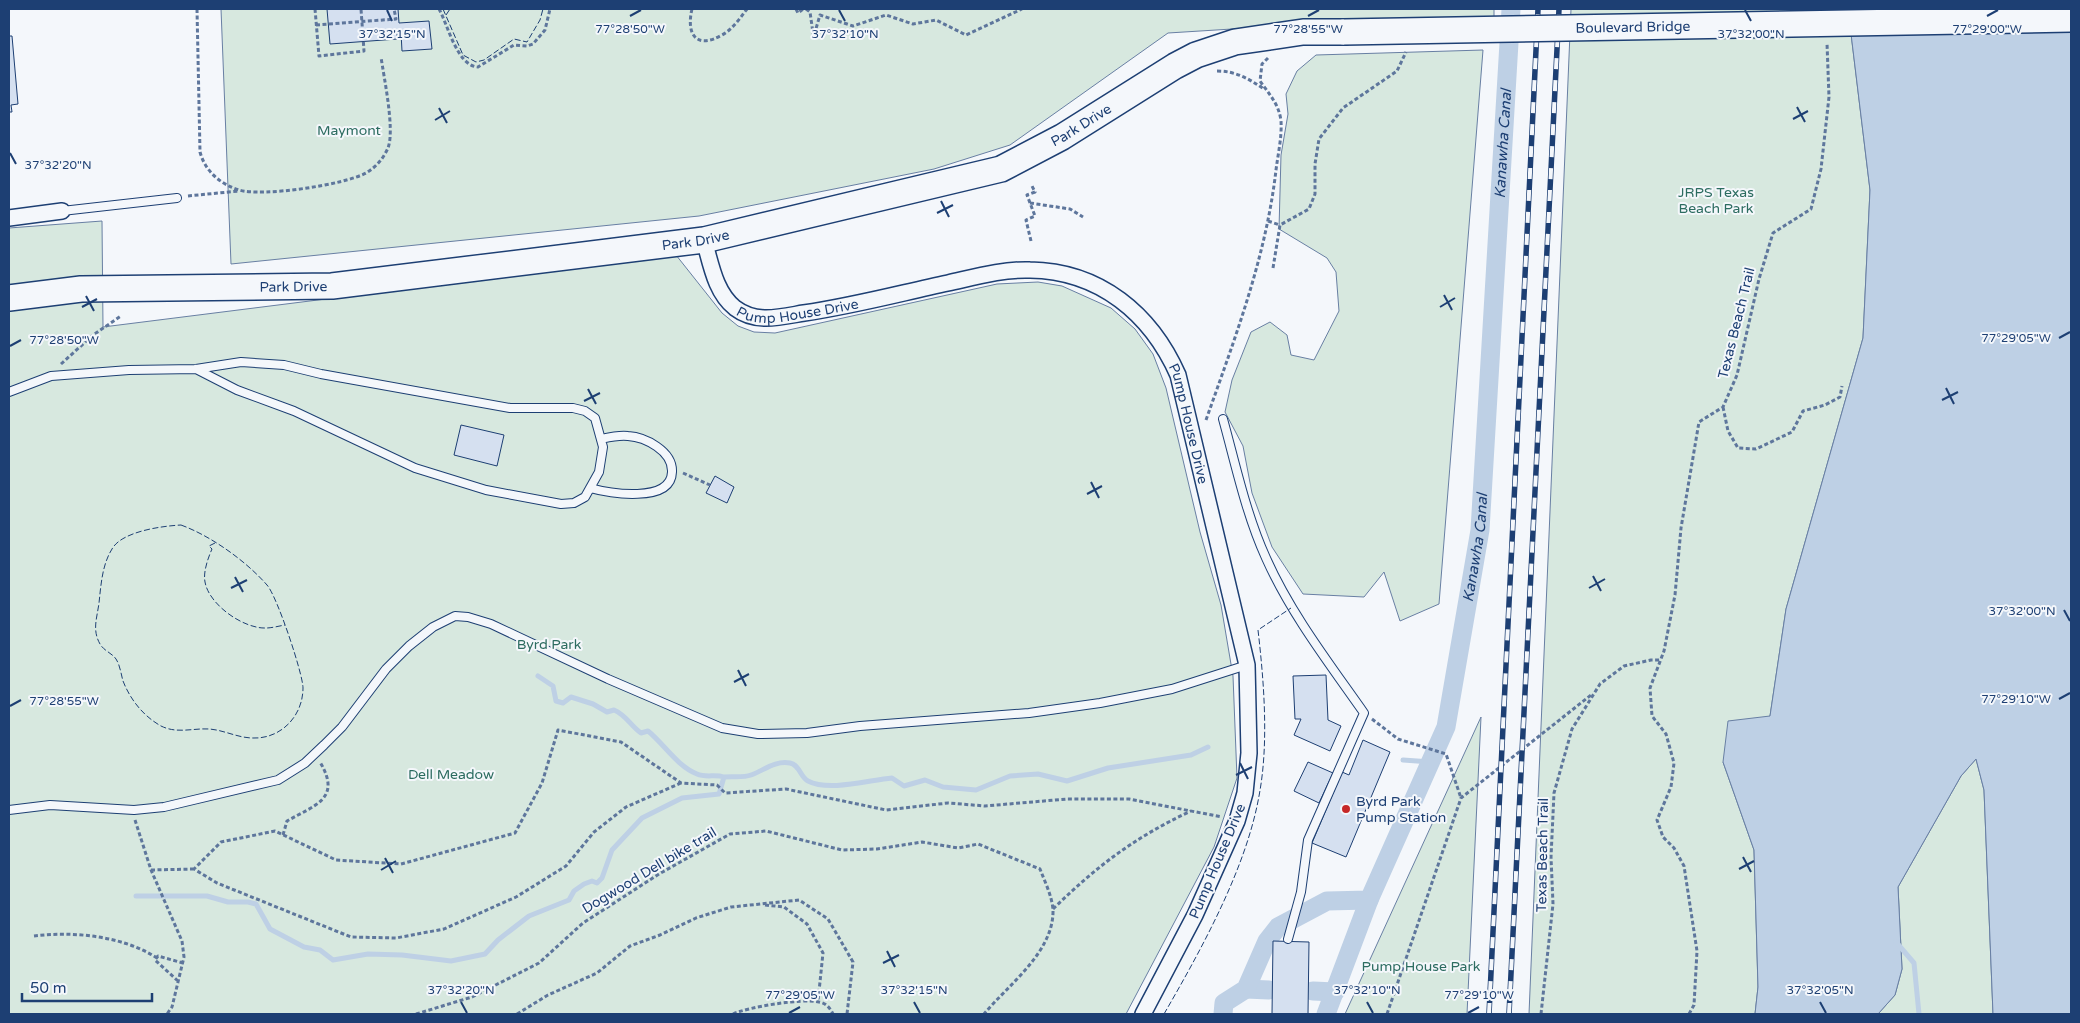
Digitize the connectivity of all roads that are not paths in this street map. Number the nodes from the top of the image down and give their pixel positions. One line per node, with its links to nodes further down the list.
1 (2071, 18): 2 (main road, Boulevard Bridge, bridge)
2 (1344, 32): 6 (main road, Park Drive)
3 (177, 198): 4 (lane)
4 (62, 211): 5 (street)
5 (9, 218)
6 (704, 240): 7 (main road, Park Drive); 13 (street, Pump House Drive)
7 (9, 298)
8 (196, 370): 9 (lane); 11 (lane); 12 (lane)
9 (9, 392)
10 (1223, 419): 15 (lane)
11 (601, 439): 12 (lane); 12 (lane)
12 (590, 488)
13 (1247, 665): 14 (lane); 16 (street, Pump House Drive)
14 (9, 810)
15 (1288, 939)
16 (1143, 1014)

